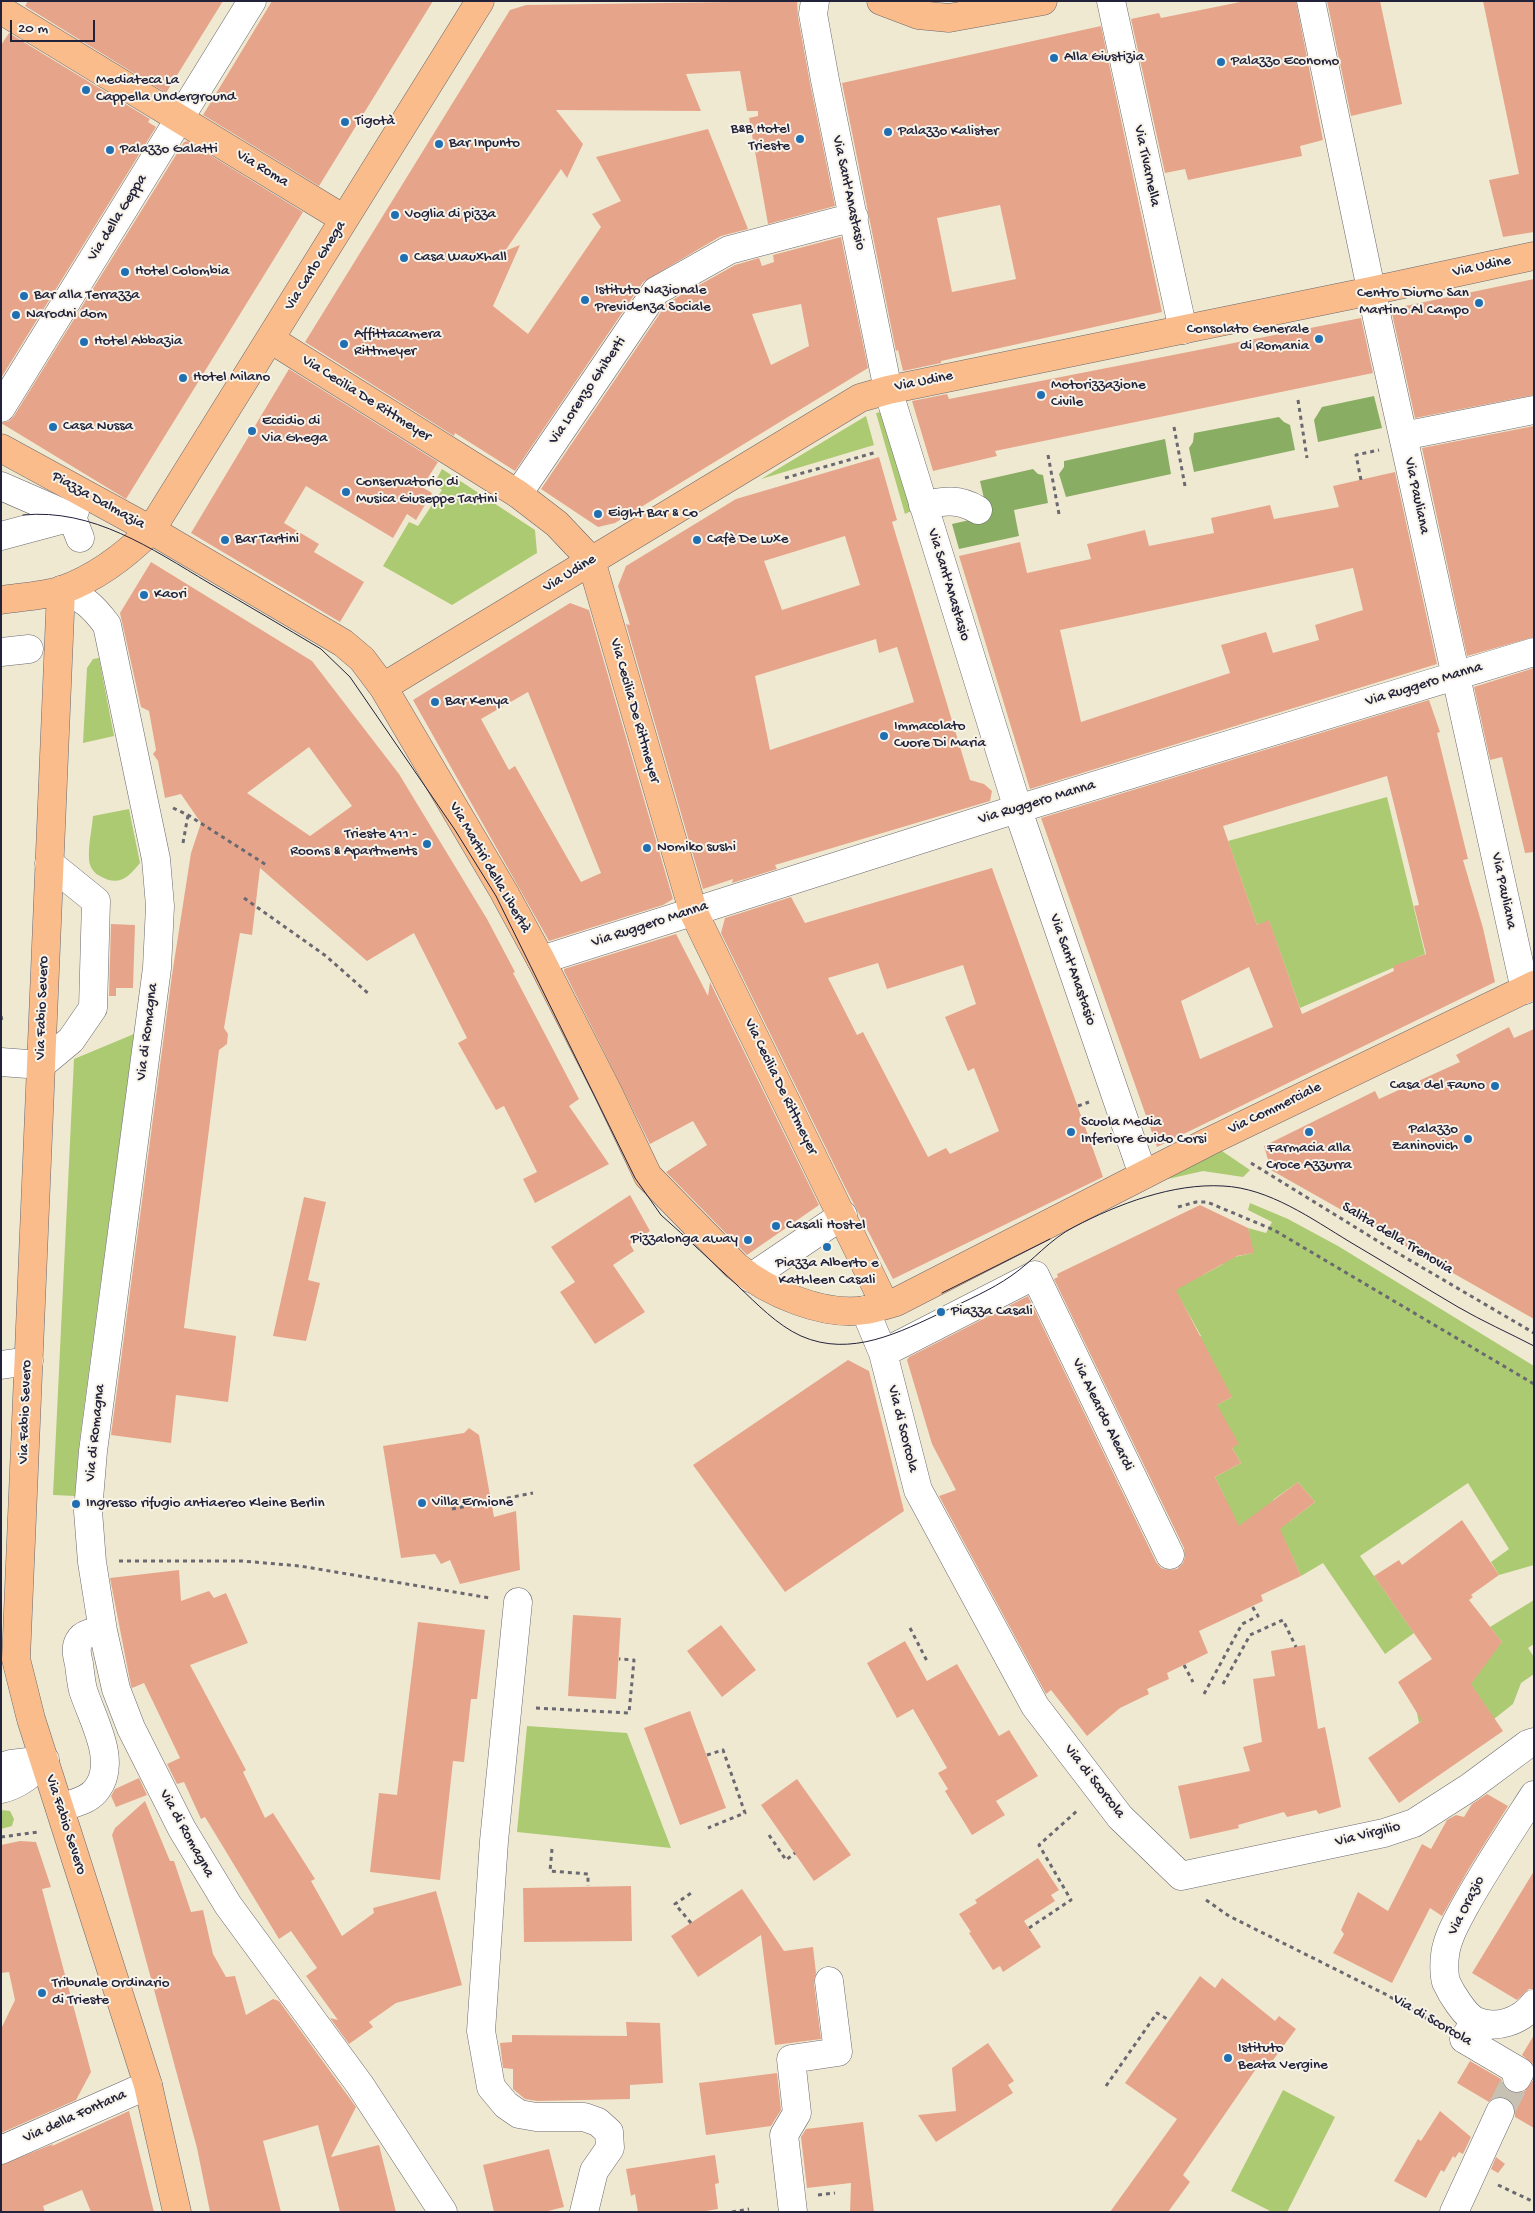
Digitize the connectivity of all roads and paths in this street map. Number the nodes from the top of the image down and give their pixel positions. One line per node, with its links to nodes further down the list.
1 (4, 1): 9 (street)
2 (252, 1): 10 (street, Via della Geppa)
3 (815, 1): 11 (street, Via Sant'Anastasio)
4 (881, 1): 5 (main road)
5 (1042, 1)
6 (1111, 1): 15 (street, Via Tivarnella)
7 (1311, 1): 14 (street, Via Pauliana)
8 (480, 2): 12 (main road, Via Carlo Ghega)
9 (1, 8): 10 (main road, Via Roma)
10 (180, 118): 12 (main road, Via Roma); 19 (street, Via della Geppa)
11 (854, 217): 17 (street, Via Sant'Anastasio); 32 (street, Via Lorenzo Ghiberti)
12 (344, 219): 16 (main road, Via Carlo Ghega)
13 (1534, 256): 14 (main road, Via Udine)
14 (1371, 292): 15 (main road, Via Udine); 22 (street, Via Pauliana)
15 (1183, 330): 17 (main road, Via Udine)
16 (270, 339): 32 (main road, Via Cecilia De Rittmeyer); 36 (main road, Via Carlo Ghega)
17 (888, 390): 33 (street, Via Sant'Anastasio); 38 (main road, Via Udine)
18 (1298, 400): 27 (path)
19 (1, 408)
20 (1534, 410): 22 (street)
21 (1174, 427): 31 (path)
22 (1403, 436): 42 (street, Via Pauliana)
23 (1, 448): 36 (main road, Piazza Dalmazia)
24 (880, 451): 28 (path)
25 (1366, 452): 29 (path)
26 (1048, 455): 35 (path)
27 (1307, 458)
28 (780, 480)
29 (1361, 480)
30 (1, 486): 37 (street)
31 (1185, 486)
32 (518, 494): 38 (main road, Via Cecilia De Rittmeyer)
33 (923, 505): 34 (street); 44 (street, Via Sant'Anastasio)
34 (978, 510)
35 (1059, 514)
36 (151, 530): 39 (main road, Piazza Dalmazia); 43 (main road, Via Martiri della Libertà)
37 (1, 536)
38 (591, 560): 43 (main road, Via Udine); 49 (main road, Via Cecilia De Rittmeyer)
39 (61, 590): 40 (main road, Piazza Dalmazia); 46 (main road, Via Fabio Severo); 77 (street, Via di Romagna)
40 (1, 600)
41 (1534, 652): 42 (street, Via Ruggero Manna)
42 (1456, 676): 44 (street, Via Ruggero Manna); 51 (street, Via Pauliana)
43 (383, 687): 50 (main road, Via Martiri della Libertà)
44 (1017, 809): 49 (street, Via Ruggero Manna); 60 (street, Via Sant'Anastasio)
45 (188, 814): 47 (path)
46 (49, 863): 56 (main road, Via Fabio Severo); 56 (street)
47 (268, 866)
48 (244, 898): 52 (path)
49 (693, 911): 50 (street, Via Ruggero Manna); 62 (main road, Via Cecilia De Rittmeyer)
50 (541, 960): 63 (main road, Via Martiri della Libertà)
51 (1530, 988): 60 (main road, Via Commerciale)
52 (370, 995)
53 (1, 1016): 54 (path)
54 (2, 1022)
55 (1, 1062): 56 (street)
56 (41, 1065): 67 (main road, Via Fabio Severo)
57 (1088, 1102): 58 (path)
58 (1078, 1106)
59 (1251, 1163): 65 (path, Salita della Trenovia)
60 (1139, 1165): 64 (main road, Via Commerciale)
61 (1178, 1206): 69 (path)
62 (843, 1215): 63 (street); 64 (main road)
63 (750, 1278): 64 (main road)
64 (875, 1308): 66 (street, Via di Scorcola)
65 (1534, 1333)
66 (883, 1353): 72 (street, Via Aleardo Aleardi); 91 (street, Via di Scorcola)
67 (29, 1361): 68 (street); 88 (main road, Via Fabio Severo)
68 (1, 1365)
69 (1534, 1384)
70 (532, 1492): 71 (path)
71 (452, 1509)
72 (1170, 1556)
73 (112, 1561): 74 (path)
74 (518, 1602): 85 (street)
75 (1252, 1606): 84 (path)
76 (910, 1628): 80 (path)
77 (103, 1631): 93 (street); 118 (street, Via di Romagna)
78 (1296, 1647): 83 (path)
79 (618, 1659): 85 (path)
80 (928, 1663)
81 (1184, 1665): 82 (path)
82 (1193, 1682)
83 (1223, 1684)
84 (1204, 1694)
85 (508, 1706): 119 (street)
86 (1534, 1742): 100 (street, Via Virgilio)
87 (707, 1755): 94 (path)
88 (45, 1760): 89 (street); 90 (street); 93 (main road, Via Fabio Severo)
89 (4, 1764)
90 (1, 1789)
91 (1100, 1790): 100 (street, Via di Scorcola); 104 (path)
92 (1534, 1795): 108 (street, Via Orazio)
93 (60, 1808): 110 (main road, Via Fabio Severo)
94 (708, 1828)
95 (42, 1832): 97 (path)
96 (769, 1835): 99 (path)
97 (1, 1837)
98 (552, 1849): 101 (path)
99 (795, 1853)
100 (1181, 1876): 108 (path, Via di Scorcola)
101 (588, 1886)
102 (694, 1890): 103 (path)
103 (691, 1923)
104 (1029, 1928)
105 (829, 1981): 121 (street)
106 (1534, 2004): 108 (street)
107 (1169, 2020): 111 (path)
108 (1469, 2030): 109 (street, Via di Scorcola)
109 (1517, 2078)
110 (148, 2085): 113 (street, Via della Fontana); 117 (main road, Via Fabio Severo)
111 (1106, 2086)
112 (1500, 2112): 114 (street)
113 (1, 2150)
114 (1472, 2174): 115 (path); 122 (street)
115 (1534, 2202)
116 (749, 2209): 120 (path)
117 (177, 2212)
118 (443, 2212)
119 (584, 2212)
120 (732, 2212)
121 (793, 2212)
122 (1454, 2212)

